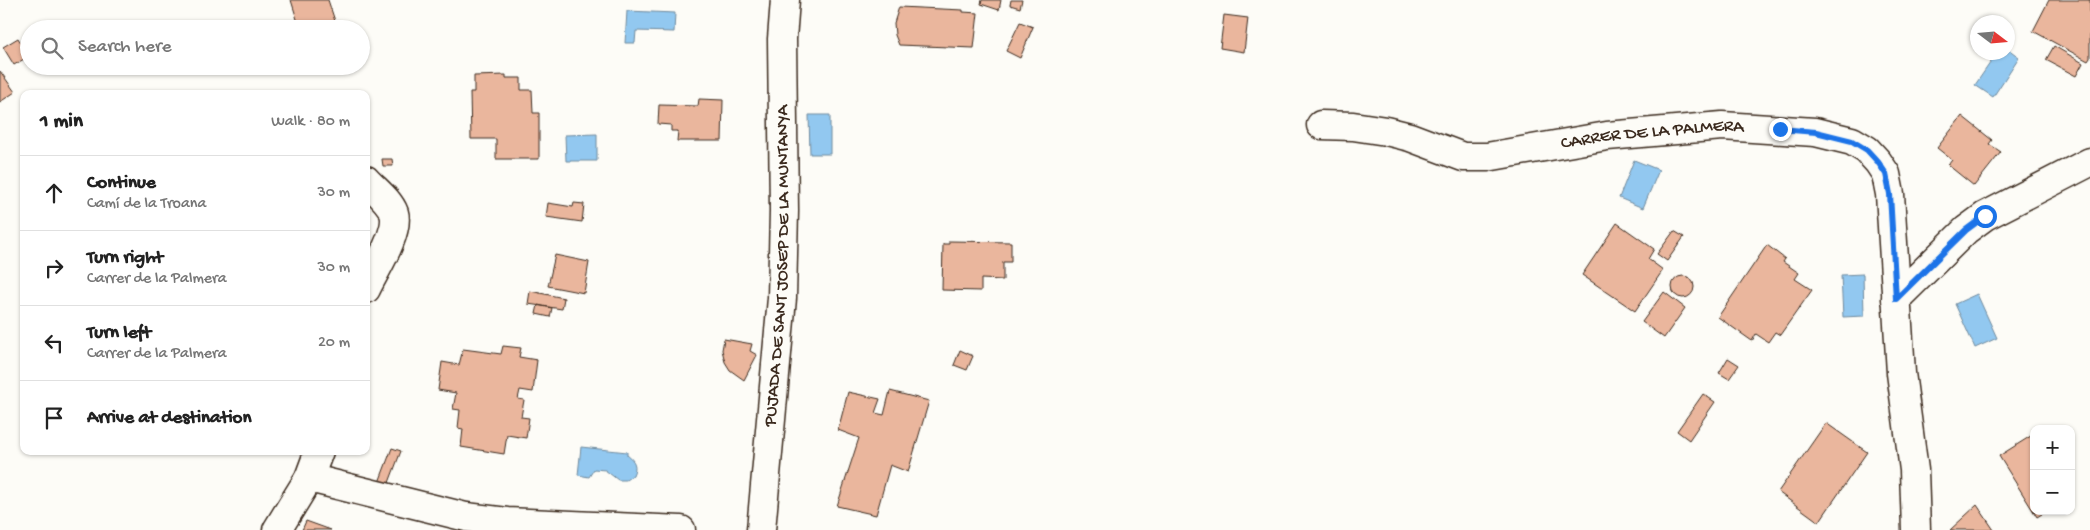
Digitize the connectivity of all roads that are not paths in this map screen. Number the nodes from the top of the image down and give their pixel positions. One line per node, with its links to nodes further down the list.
1 (785, 0): 11 (street, PUJADA DE SANT JOSEP DE LA MUNTANYA)
2 (1321, 125): 6 (street, CARRER DE LA PALMERA)
3 (2090, 162): 6 (street)
4 (370, 184): 5 (street)
5 (370, 281)
6 (1896, 299): 12 (street, CARRER DE LA PALMERA)
7 (318, 455): 8 (street)
8 (309, 478): 9 (street); 10 (street)
9 (277, 530)
10 (681, 530)
11 (761, 530)
12 (1916, 530)

